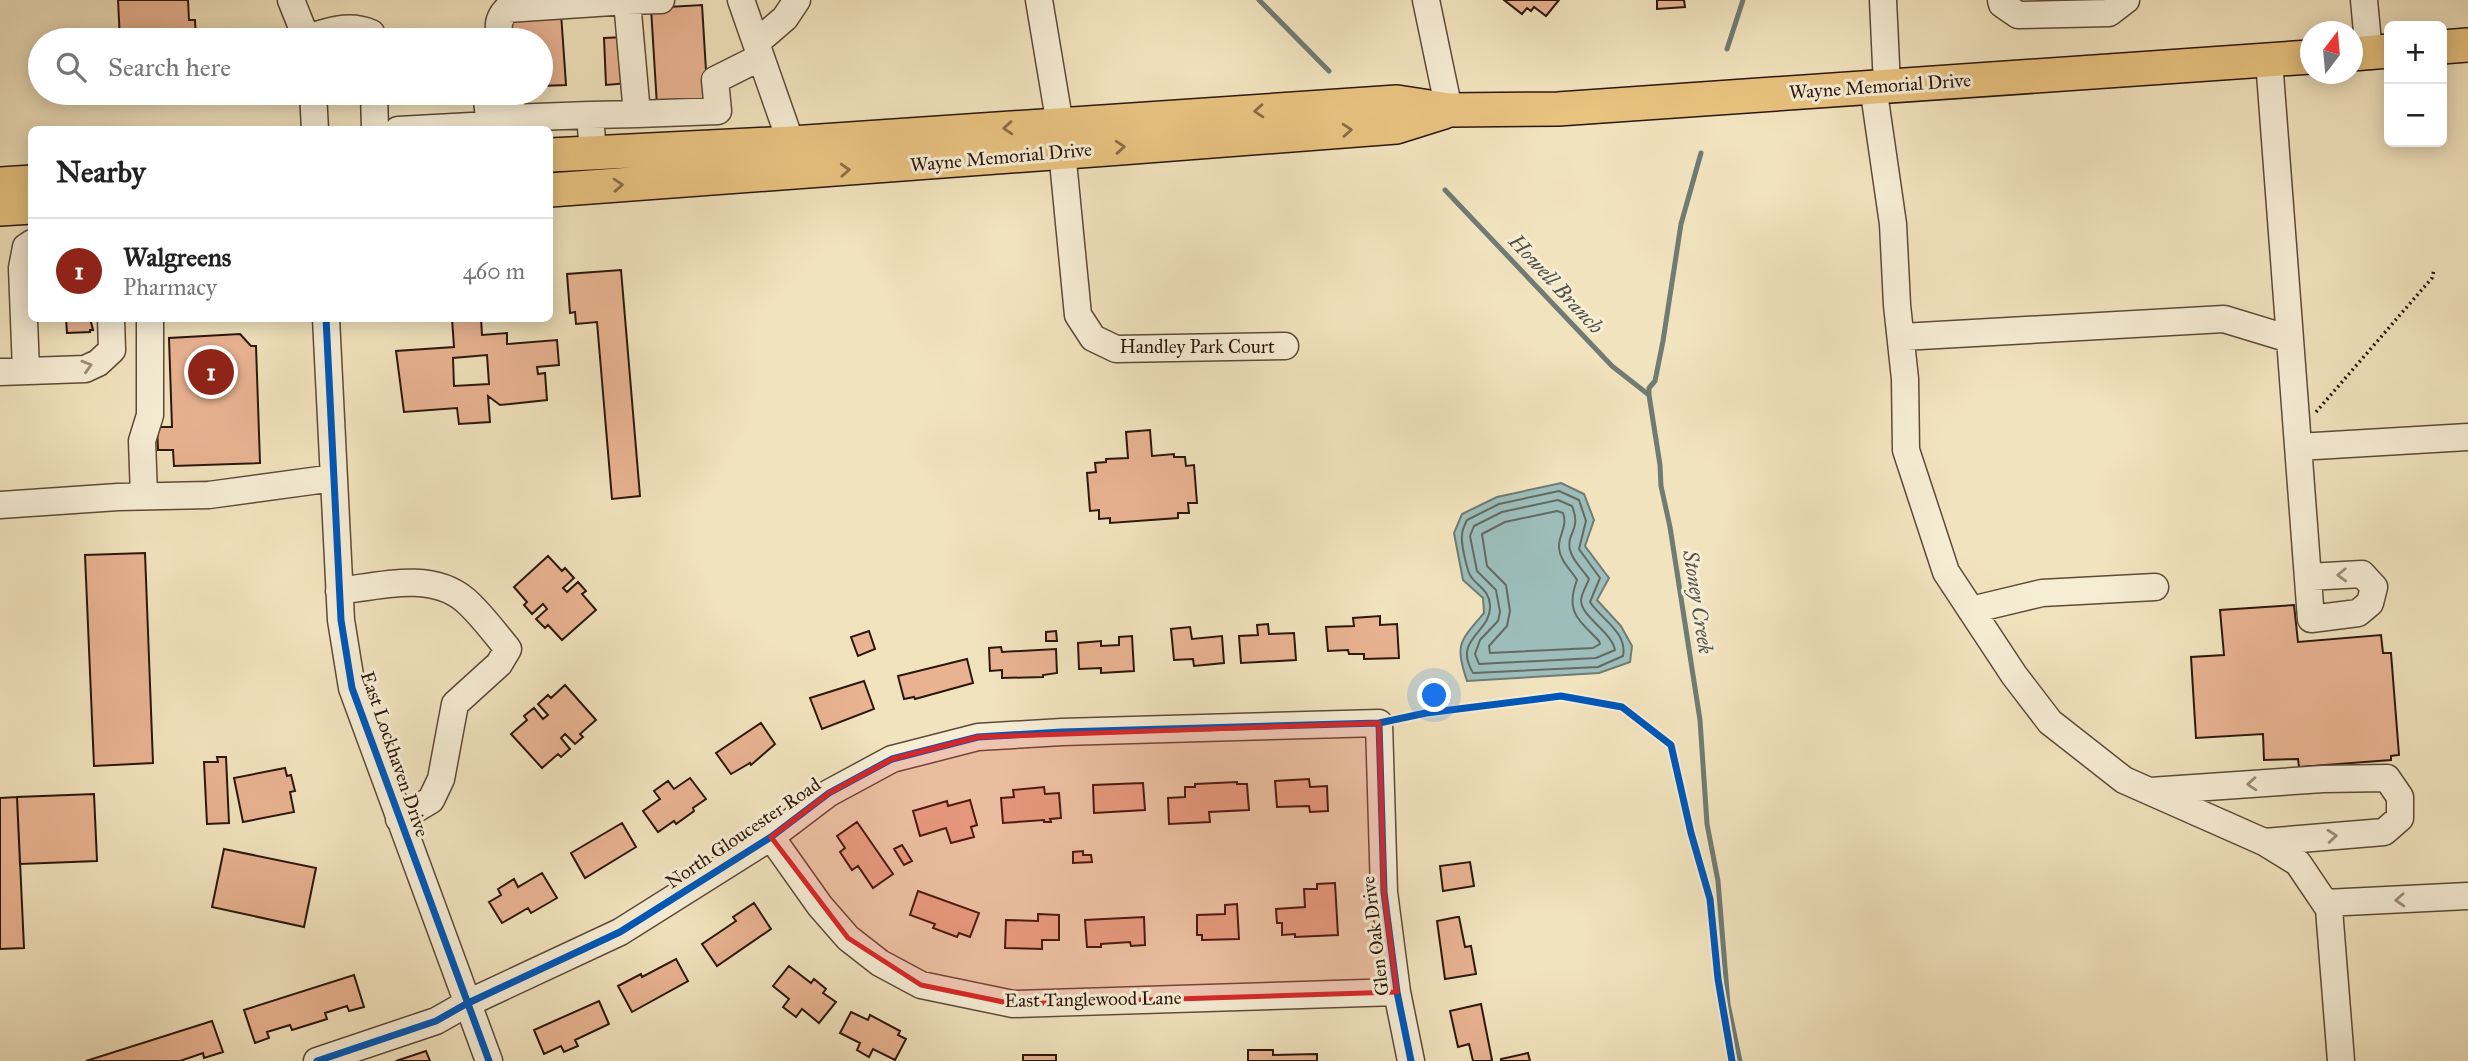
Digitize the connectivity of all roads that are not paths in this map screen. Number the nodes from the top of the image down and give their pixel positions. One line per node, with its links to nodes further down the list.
1 (292, 0): 12 (street)
2 (661, 0): 11 (street)
3 (741, 0): 18 (street)
4 (797, 0): 18 (street)
5 (1039, 0): 33 (street, Handley Park Court)
6 (1426, 0): 25 (street)
7 (1883, 0): 22 (street)
8 (2001, 0): 9 (street)
9 (2126, 0)
10 (2364, 0): 19 (street)
11 (627, 1): 15 (street); 27 (street)
12 (302, 28)
13 (342, 28): 14 (street)
14 (360, 28)
15 (498, 28)
16 (2468, 46): 17 (main road)
17 (2447, 47)
18 (759, 50): 26 (street); 34 (street)
19 (2370, 52)
20 (2300, 58): 21 (main road, Wayne Memorial Drive)
21 (2269, 60): 22 (main road, Wayne Memorial Drive); 48 (street)
22 (1880, 86): 25 (main road, Wayne Memorial Drive); 47 (street)
23 (314, 105): 30 (street)
24 (375, 105): 31 (street)
25 (1449, 110): 33 (main road, Wayne Memorial Drive)
26 (718, 111): 27 (street); 35 (street)
27 (637, 114): 29 (street)
28 (501, 116): 29 (street); 32 (street)
29 (590, 116): 36 (street)
30 (315, 126)
31 (376, 126)
32 (427, 126)
33 (1061, 138): 34 (main road, Wayne Memorial Drive, one-way to 34); 40 (main road, Wayne Memorial Drive, one-way to 33); 49 (street, Handley Park Court)
34 (791, 143): 35 (main road, Wayne Memorial Drive)
35 (718, 147): 36 (main road, Wayne Memorial Drive)
36 (593, 153): 37 (main road, Wayne Memorial Drive)
37 (553, 155)
38 (28, 182): 39 (main road)
39 (0, 184)
40 (553, 190)
41 (28, 207): 42 (main road)
42 (0, 209)
43 (28, 246): 50 (street)
44 (111, 322): 50 (street, one-way to 44)
45 (150, 322): 55 (street)
46 (326, 322): 54 (street, East Lockhaven Drive)
47 (1902, 337): 48 (street); 60 (street)
48 (2290, 339): 53 (street)
49 (1286, 346)
50 (26, 371): 51 (street)
51 (0, 372)
52 (2468, 437): 53 (street)
53 (2297, 438): 57 (street)
54 (334, 478): 55 (street); 59 (street, East Lockhaven Drive)
55 (144, 496): 56 (street)
56 (0, 505)
57 (2308, 576): 57 (street, one-way to 57)
58 (2155, 587): 60 (street)
59 (339, 591): 63 (street, East Lockhaven Drive); 63 (street)
60 (1971, 610): 62 (street)
61 (1379, 723): 64 (street, North Gloucester Road); 68 (street, Glen Oak Drive)
62 (2147, 792): 65 (street); 65 (street, one-way to 62)
63 (399, 819): 69 (street, East Lockhaven Drive)
64 (771, 837): 68 (street, East Tanglewood Lane); 69 (street, North Gloucester Road)
65 (2264, 842): 67 (street)
66 (2468, 896): 67 (street, one-way to 67)
67 (2325, 903): 74 (street)
68 (1397, 992): 73 (street, Glen Oak Drive)
69 (466, 1004): 70 (street, North Gloucester Road); 72 (street, East Lockhaven Drive)
70 (354, 1055): 71 (street, North Gloucester Road)
71 (317, 1061)
72 (489, 1061)
73 (1411, 1061)
74 (2341, 1061)

